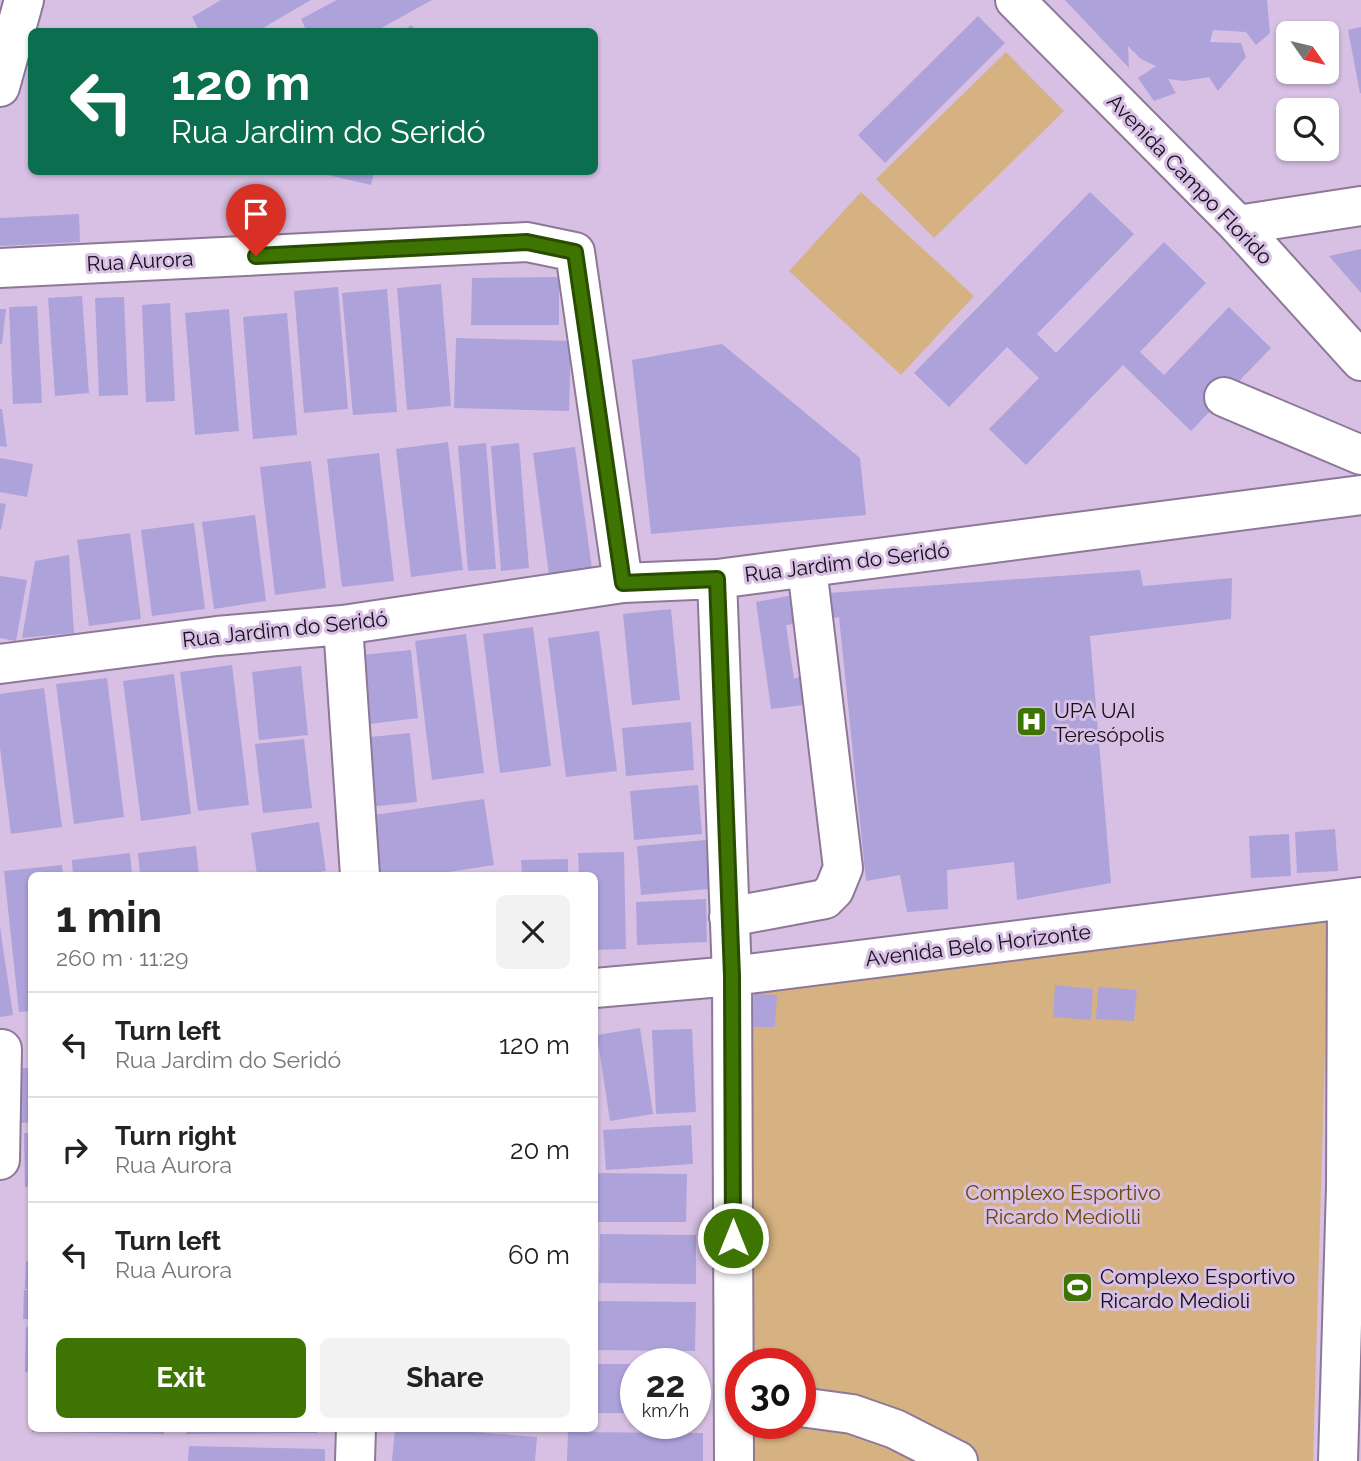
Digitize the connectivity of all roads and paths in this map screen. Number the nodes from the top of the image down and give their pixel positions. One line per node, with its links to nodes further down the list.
1 (24, 0): 3 (street)
2 (1015, 0): 5 (street, Avenida Campo Florido)
3 (0, 87)
4 (1361, 205): 5 (street)
5 (1238, 225): 7 (street, Avenida Campo Florido)
6 (0, 268): 13 (street, Rua Aurora)
7 (1361, 361)
8 (1224, 397): 9 (street)
9 (1361, 455)
10 (1361, 495): 11 (street, Rua Jardim do Seridó)
11 (807, 568): 12 (street, Rua Jardim do Seridó); 18 (street)
12 (717, 579): 13 (street, Rua Jardim do Seridó); 18 (street)
13 (623, 583): 14 (street, Rua Jardim do Seridó)
14 (342, 625): 15 (street, Rua Jardim do Seridó); 16 (street)
15 (0, 664)
16 (360, 872)
17 (1354, 898): 19 (street, Avenida Belo Horizonte); 23 (street)
18 (729, 917): 19 (street)
19 (732, 976): 20 (street, Avenida Belo Horizonte); 25 (street)
20 (598, 988)
21 (11, 1048): 22 (street)
22 (0, 1160)
23 (1354, 1189): 24 (street)
24 (1351, 1337): 32 (street)
25 (736, 1348)
26 (816, 1409): 31 (street)
27 (356, 1432): 29 (street)
28 (735, 1439): 30 (street)
29 (355, 1461)
30 (734, 1461)
31 (958, 1461)
32 (1338, 1461)

